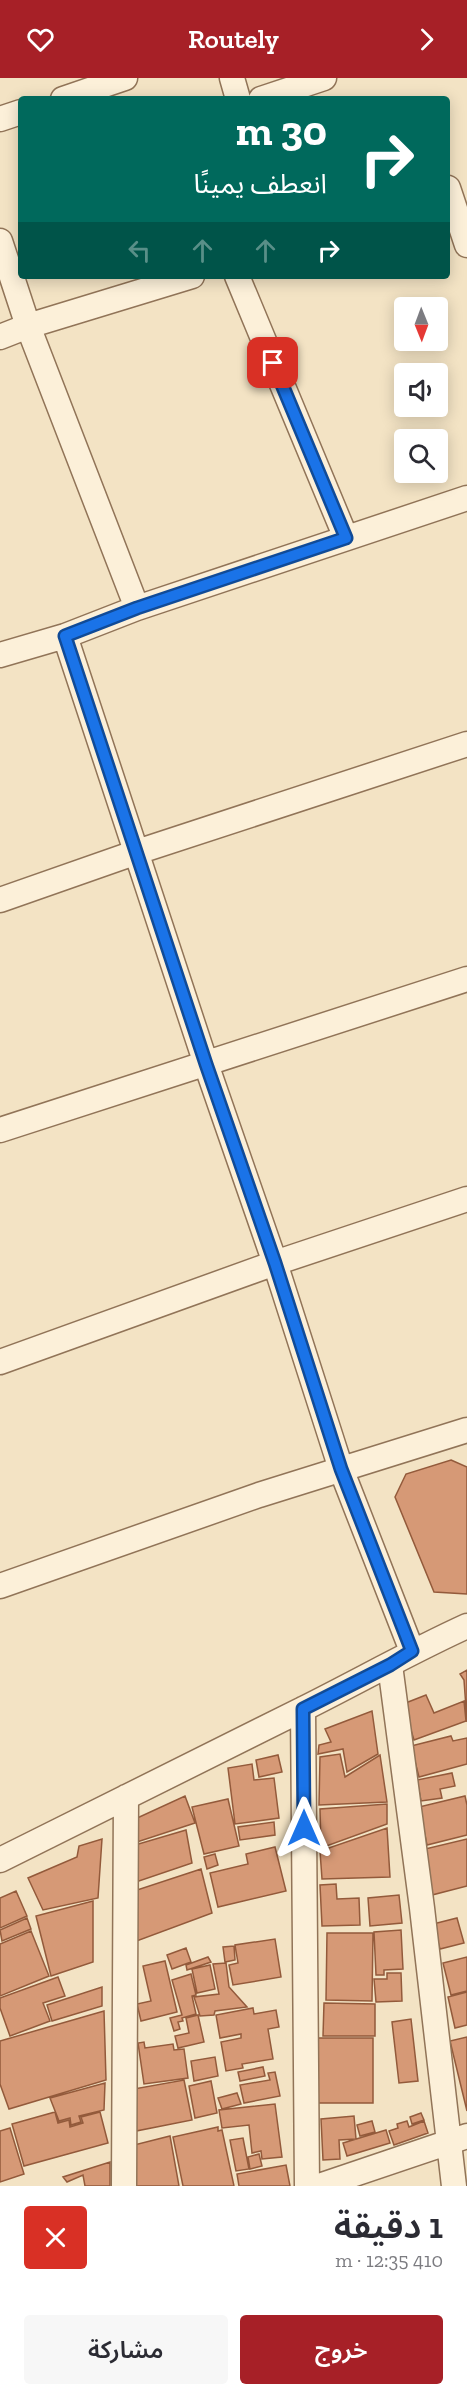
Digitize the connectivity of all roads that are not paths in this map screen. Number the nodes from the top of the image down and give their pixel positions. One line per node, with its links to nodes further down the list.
1 (125, 78): 4 (street)
2 (232, 78): 6 (street)
3 (324, 78): 7 (street)
4 (95, 89): 5 (street)
5 (73, 96)
6 (237, 96)
7 (270, 96)
8 (18, 113): 9 (street)
9 (0, 119)
10 (467, 182): 11 (street)
11 (450, 187)
12 (450, 197): 14 (street)
13 (0, 241): 17 (street)
14 (467, 245)
15 (238, 279): 20 (street)
16 (157, 281): 17 (street)
17 (28, 326): 18 (street); 21 (street)
18 (0, 337)
19 (467, 498): 20 (street)
20 (346, 538): 21 (street)
21 (137, 608): 22 (street)
22 (65, 636): 23 (street); 25 (street)
23 (0, 656)
24 (467, 744): 25 (street)
25 (137, 852): 26 (street); 28 (street)
26 (0, 900)
27 (467, 979): 28 (street)
28 (206, 1064): 29 (street); 31 (street)
29 (0, 1130)
30 (467, 1199): 31 (street)
31 (275, 1263): 32 (street); 34 (street)
32 (0, 1362)
33 (467, 1430): 34 (street)
34 (341, 1469): 35 (street); 37 (street)
35 (0, 1586)
36 (467, 1626): 37 (street)
37 (412, 1651): 38 (street)
38 (390, 1665): 39 (street); 42 (street)
39 (303, 1709): 40 (street); 44 (street)
40 (126, 1797): 41 (street); 43 (street)
41 (0, 1860)
42 (458, 2138): 45 (street); 46 (street)
43 (123, 2186)
44 (307, 2186)
45 (319, 2186)
46 (454, 2186)

